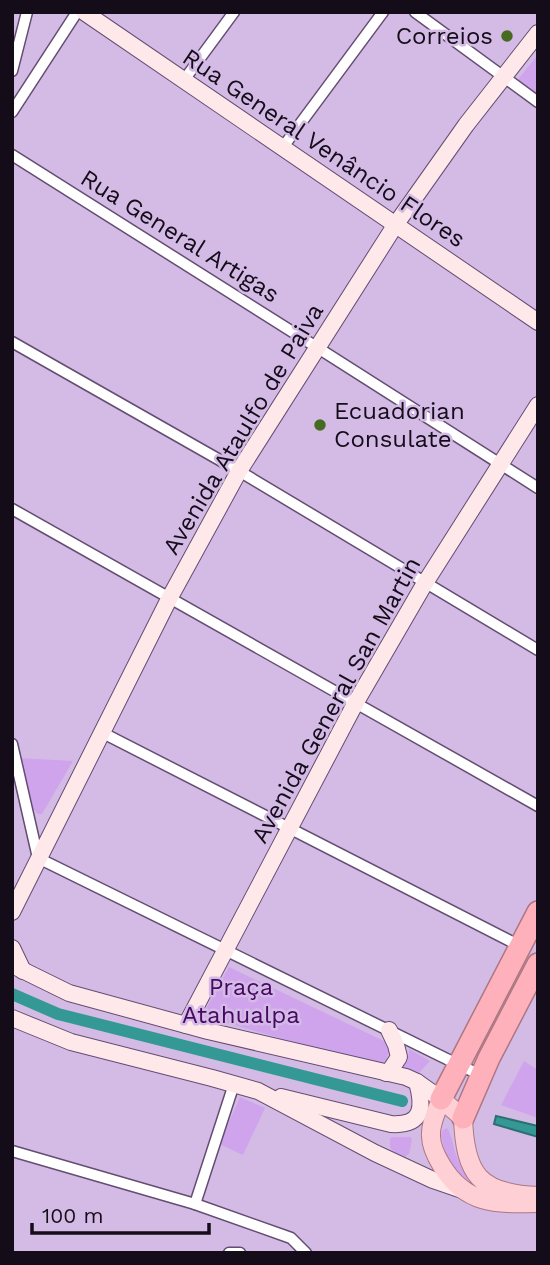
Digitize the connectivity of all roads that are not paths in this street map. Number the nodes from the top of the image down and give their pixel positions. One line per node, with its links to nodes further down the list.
1 (27, 12): 8 (street)
2 (77, 12): 12 (street)
3 (84, 12): 10 (main road, Rua General Venâncio Flores)
4 (234, 12): 10 (street)
5 (383, 12): 13 (street)
6 (415, 12): 9 (street)
7 (538, 33): 9 (main road, Avenida Ataulfo de Paiva)
8 (12, 71)
9 (503, 77): 11 (street); 15 (main road, Avenida Ataulfo de Paiva)
10 (184, 80): 13 (main road, Rua General Venâncio Flores)
11 (538, 102)
12 (12, 112)
13 (283, 147): 15 (main road, Rua General Venâncio Flores)
14 (12, 155): 18 (street, Rua General Artigas)
15 (396, 224): 16 (main road, Rua General Venâncio Flores); 18 (main road, Avenida Ataulfo de Paiva)
16 (538, 322)
17 (12, 342): 21 (street)
18 (318, 348): 20 (street, Rua General Artigas); 21 (main road, Avenida Ataulfo de Paiva)
19 (538, 405): 20 (main road, Avenida General San Martin)
20 (499, 464): 22 (street, Rua General Artigas); 24 (main road, Avenida General San Martin)
21 (239, 471): 24 (street); 25 (main road, Avenida Ataulfo de Paiva)
22 (538, 488)
23 (12, 509): 25 (street)
24 (425, 583): 26 (street); 27 (main road, Avenida General San Martin)
25 (169, 599): 27 (street); 28 (main road, Avenida Ataulfo de Paiva)
26 (538, 650)
27 (355, 702): 30 (street); 31 (main road, Avenida General San Martin)
28 (101, 732): 31 (street); 32 (main road, Avenida Ataulfo de Paiva)
29 (12, 744): 32 (street)
30 (538, 806)
31 (290, 827): 35 (street); 37 (main road, Avenida General San Martin)
32 (38, 858): 33 (main road, Avenida Ataulfo de Paiva); 37 (street)
33 (12, 912)
34 (538, 912): 35 (highway)
35 (520, 946): 43 (highway)
36 (12, 948): 39 (main road)
37 (226, 950): 41 (main road, Avenida General San Martin); 42 (street)
38 (538, 964): 45 (highway)
39 (16, 969): 41 (main road)
40 (12, 1018): 47 (main road)
41 (186, 1025): 44 (main road)
42 (389, 1030): 43 (street); 44 (main road)
43 (459, 1065): 45 (street); 49 (highway)
44 (386, 1073): 46 (main road)
45 (481, 1075): 50 (highway)
46 (417, 1082): 48 (main road); 49 (main road)
47 (234, 1084): 48 (main road); 55 (street)
48 (258, 1091): 52 (main road)
49 (441, 1099): 50 (main road); 52 (main road)
50 (463, 1118): 53 (main road)
51 (12, 1151): 55 (street)
52 (462, 1190): 54 (main road)
53 (538, 1196)
54 (538, 1203)
55 (195, 1204): 58 (street)
56 (229, 1253): 57 (street)
57 (240, 1253)
58 (306, 1253)

